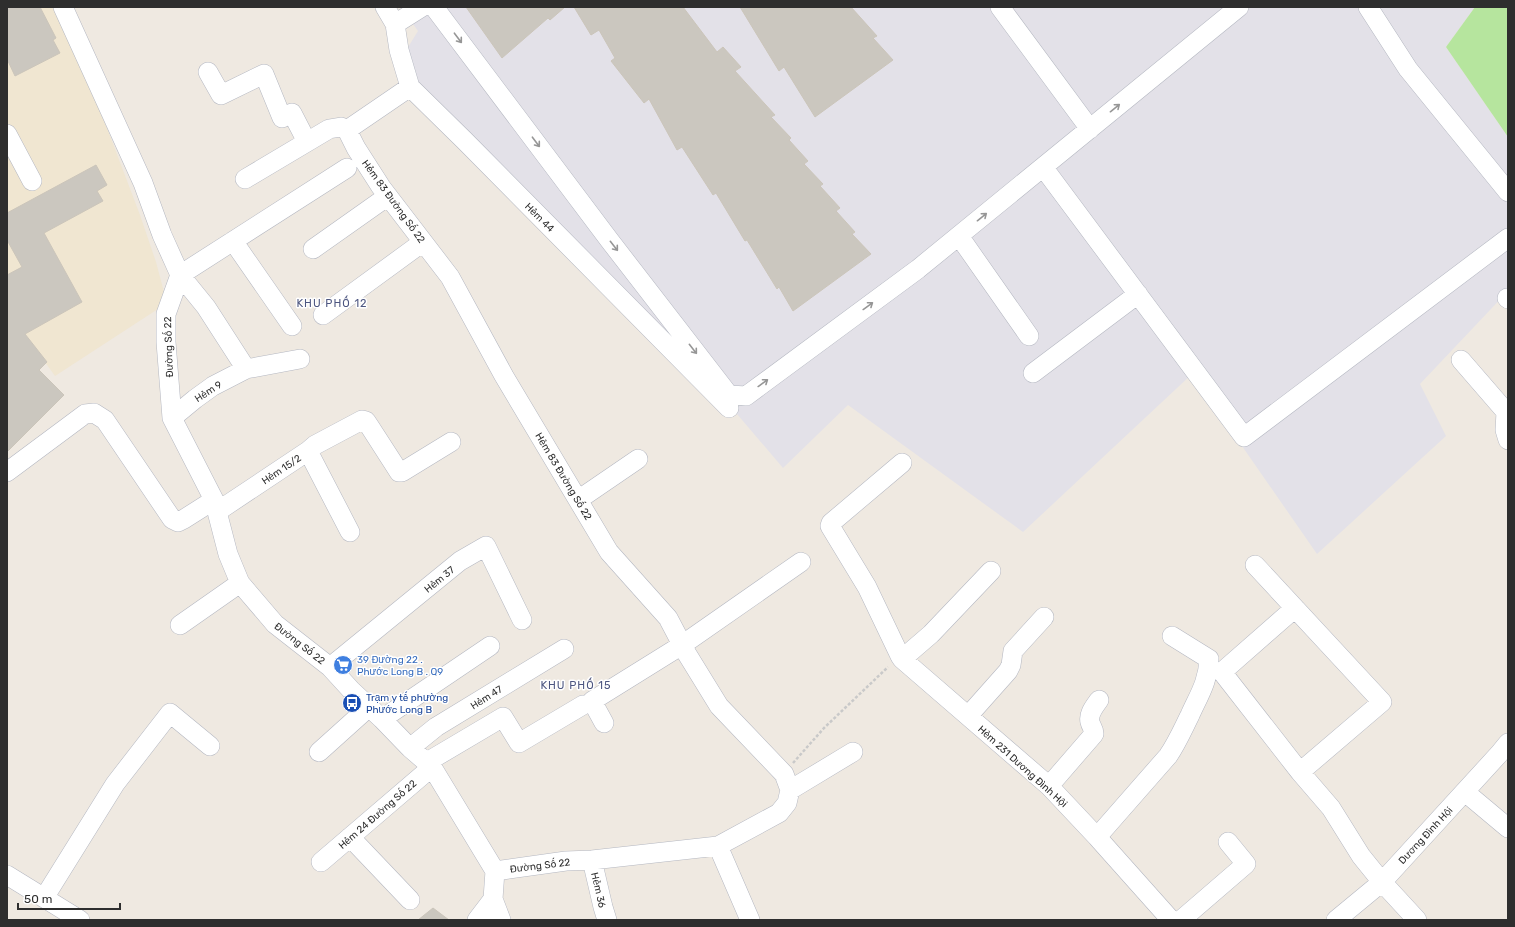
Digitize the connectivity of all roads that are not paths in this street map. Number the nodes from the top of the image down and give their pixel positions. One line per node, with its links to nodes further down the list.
1 (63, 7): 26 (street)
2 (384, 7): 8 (street, Hẻm 44)
3 (422, 7): 8 (street)
4 (434, 7): 21 (street, one-way to 21)
5 (1000, 7): 11 (street)
6 (1239, 7): 11 (street, one-way to 6)
7 (1368, 7): 19 (street)
8 (396, 24): 10 (street, Hẻm 44)
9 (208, 72): 14 (street)
10 (410, 87): 12 (street); 35 (street, Hẻm 44)
11 (1090, 129): 15 (street)
12 (347, 130): 14 (street); 20 (street, Hẻm 83 Đường Số 22)
13 (7, 134): 18 (street)
14 (307, 142): 17 (street)
15 (1043, 167): 21 (street, one-way to 15); 27 (street)
16 (347, 168): 23 (street)
17 (245, 179)
18 (32, 181)
19 (1508, 192)
20 (388, 196): 24 (street, Hẻm 83 Đường Số 22); 25 (street)
21 (959, 236): 30 (street)
22 (1508, 238): 27 (street)
23 (233, 240): 26 (street); 29 (street)
24 (423, 242): 28 (street); 44 (street, Hẻm 83 Đường Số 22)
25 (312, 249)
26 (180, 274): 33 (street); 37 (street, Đường Số 22)
27 (1138, 294): 34 (street)
28 (323, 315)
29 (292, 326)
30 (1029, 336)
31 (300, 359): 33 (street, Hẻm 9)
32 (1461, 360): 36 (street)
33 (246, 368): 37 (street, Hẻm 9)
34 (1032, 373)
35 (729, 408)
36 (1507, 411): 38 (street)
37 (172, 418): 45 (street, Đường Số 22)
38 (1508, 440)
39 (451, 442): 40 (street)
40 (308, 451): 45 (street, Hẻm 15/2); 46 (street, Hẻm 15/2)
41 (638, 459): 44 (street)
42 (902, 463): 59 (street)
43 (7, 472): 45 (street, Hẻm 15/2)
44 (578, 500): 56 (street, Hẻm 83 Đường Số 22)
45 (216, 506): 50 (street, Đường Số 22)
46 (350, 532)
47 (801, 562): 56 (street)
48 (1255, 565): 51 (street)
49 (991, 571): 59 (street)
50 (240, 584): 54 (street); 60 (street, Đường Số 22)
51 (1294, 608): 72 (street); 72 (street)
52 (1044, 617): 64 (street)
53 (522, 620): 60 (street, Hẻm 37)
54 (180, 625)
55 (1172, 636): 78 (street)
56 (682, 645): 65 (street); 73 (street, Hẻm 83 Đường Số 22)
57 (490, 646): 63 (street)
58 (564, 649): 68 (street, Hẻm 47)
59 (901, 658): 64 (street, Hẻm 231 Dương Đình Hội)
60 (330, 667): 63 (street, Đường Số 22)
61 (1099, 700): 74 (street)
62 (583, 705): 71 (street, Hẻm 24 Đường Số 22)
63 (376, 713): 68 (street, Đường Số 22); 69 (street)
64 (968, 716): 74 (street, Hẻm 231 Dương Đình Hội)
65 (604, 723)
66 (1508, 743): 75 (street, Dương Đình Hội)
67 (210, 746): 86 (street)
68 (410, 748): 71 (street, Đường Số 22)
69 (319, 752)
70 (854, 752): 73 (street)
71 (429, 765): 77 (street, Hẻm 24 Đường Số 22); 83 (street, Đường Số 22)
72 (1300, 772): 85 (street)
73 (787, 782): 80 (street)
74 (1049, 786): 78 (street, Hẻm 231 Dương Đình Hội)
75 (1465, 792): 76 (street); 85 (street, Dương Đình Hội)
76 (1508, 828)
77 (350, 837): 82 (street, Hẻm 24 Đường Số 22); 88 (street)
78 (1097, 837): 94 (street, Hẻm 231 Dương Đình Hội)
79 (1228, 842): 95 (street)
80 (718, 846): 81 (street, Đường Số 22); 93 (street)
81 (592, 860): 83 (street, Đường Số 22); 92 (street, Hẻm 36)
82 (321, 862)
83 (495, 871): 87 (street)
84 (7, 875): 86 (street)
85 (1382, 882): 96 (street, Dương Đình Hội); 97 (street)
86 (44, 898): 89 (street)
87 (493, 899): 90 (street); 91 (street)
88 (410, 900)
89 (80, 920)
90 (477, 920)
91 (501, 920)
92 (607, 920)
93 (750, 920)
94 (1171, 920)
95 (1181, 920)
96 (1336, 920)
97 (1417, 920)

